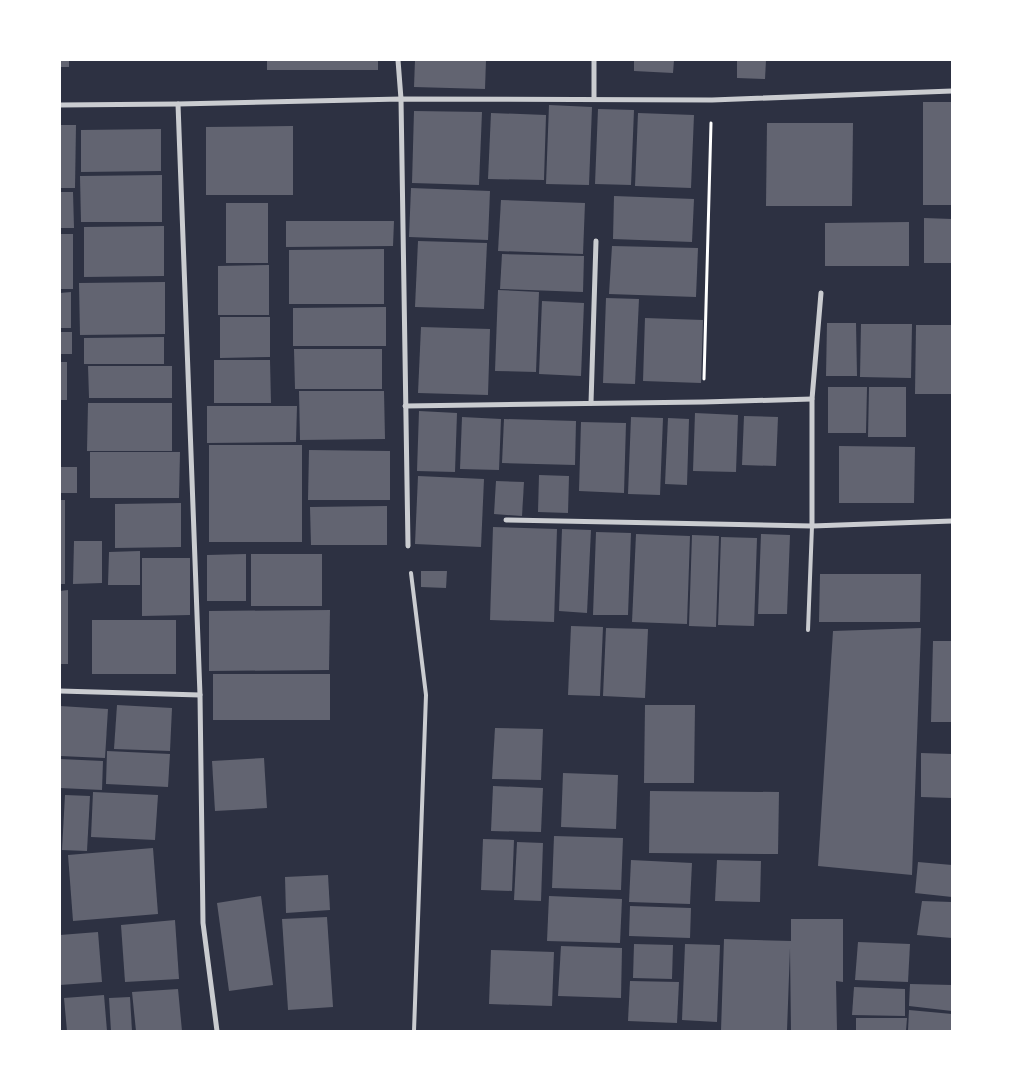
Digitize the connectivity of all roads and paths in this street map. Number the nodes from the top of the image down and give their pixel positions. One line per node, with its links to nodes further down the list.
1 (398, 60): 4 (street)
2 (594, 60): 5 (street)
3 (952, 91): 6 (street)
4 (400, 99): 5 (street); 7 (street); 14 (street)
5 (594, 99): 6 (street)
6 (712, 100): 12 (path)
7 (178, 104): 8 (street); 22 (street)
8 (60, 105)
9 (596, 241): 13 (street)
10 (821, 293): 11 (street)
11 (812, 398): 12 (street); 17 (street)
12 (703, 402): 13 (street)
13 (591, 403): 14 (street)
14 (405, 406): 18 (street)
15 (506, 520): 17 (street)
16 (952, 521): 17 (street)
17 (812, 526): 20 (lane)
18 (408, 546)
19 (411, 572): 24 (lane)
20 (808, 630)
21 (60, 690): 22 (street)
22 (200, 695): 23 (street)
23 (217, 1031)
24 (414, 1031)

